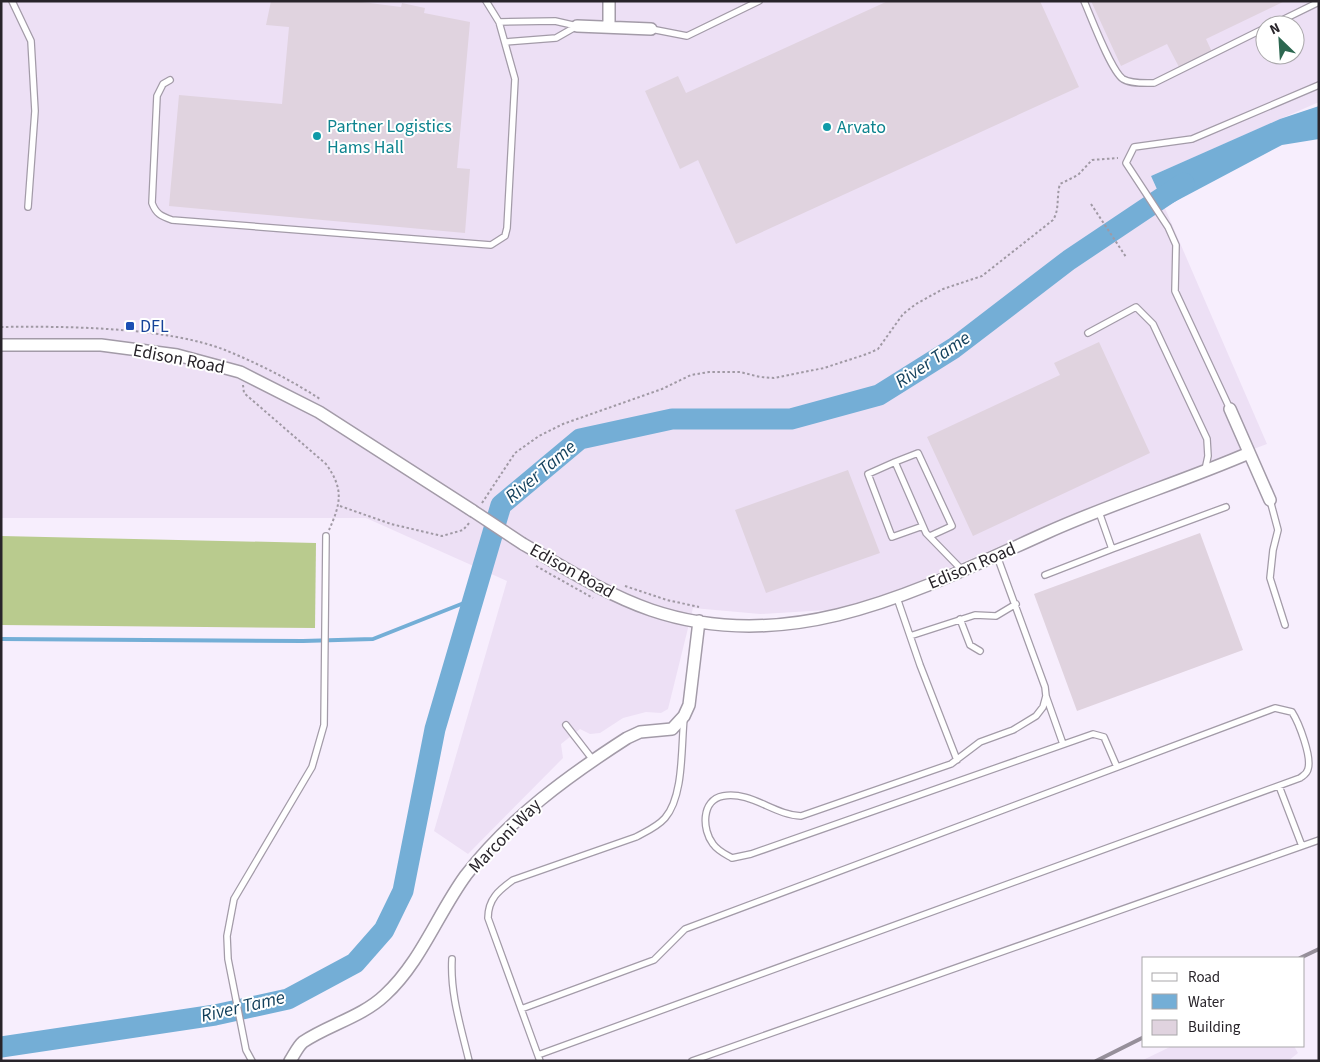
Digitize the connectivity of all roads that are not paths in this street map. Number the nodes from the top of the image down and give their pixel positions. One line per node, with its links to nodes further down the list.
1 (12, 1): 16 (lane)
2 (486, 1): 8 (lane)
3 (609, 1): 10 (street)
4 (759, 1): 11 (lane)
5 (1084, 1): 12 (lane)
6 (1319, 2): 7 (lane)
7 (1292, 15)
8 (499, 22): 9 (lane); 13 (lane)
9 (577, 26): 10 (street); 13 (lane)
10 (609, 26): 11 (street)
11 (651, 29)
12 (1255, 33)
13 (506, 42): 14 (lane)
14 (170, 80)
15 (1319, 85): 19 (lane)
16 (28, 207)
17 (1088, 333): 22 (lane)
18 (1, 345): 36 (street, Edison Road, bridge)
19 (1230, 409): 20 (street)
20 (1249, 453): 22 (street, Edison Road); 23 (street)
21 (895, 462): 26 (lane); 26 (lane); 28 (lane)
22 (1205, 472): 25 (street, Edison Road)
23 (1270, 500): 37 (lane)
24 (1226, 507): 29 (lane)
25 (1099, 512): 29 (lane); 30 (street, Edison Road)
26 (923, 526): 28 (lane)
27 (326, 536): 53 (lane)
28 (930, 536): 31 (lane)
29 (1112, 549): 32 (lane)
30 (997, 556): 31 (street, Edison Road); 34 (lane)
31 (963, 571): 33 (street, Edison Road)
32 (1045, 575)
33 (897, 598): 36 (street, Edison Road); 38 (lane)
34 (1016, 604): 35 (lane); 40 (lane)
35 (960, 619): 38 (lane); 39 (lane)
36 (699, 621): 41 (street)
37 (1285, 625)
38 (910, 636): 45 (lane)
39 (980, 651)
40 (1046, 696): 43 (lane); 45 (lane)
41 (684, 716): 44 (street, Marconi Way); 51 (lane)
42 (566, 725): 44 (lane)
43 (1063, 744): 45 (lane); 46 (lane)
44 (593, 760): 54 (street, Marconi Way)
45 (957, 760)
46 (1117, 767): 47 (lane); 51 (lane)
47 (1279, 786): 49 (lane); 52 (lane)
48 (1319, 840): 49 (lane)
49 (1302, 846): 56 (lane)
50 (452, 958): 55 (lane)
51 (521, 1009): 52 (lane)
52 (539, 1058)
53 (252, 1061)
54 (290, 1061)
55 (470, 1061)
56 (692, 1061)

